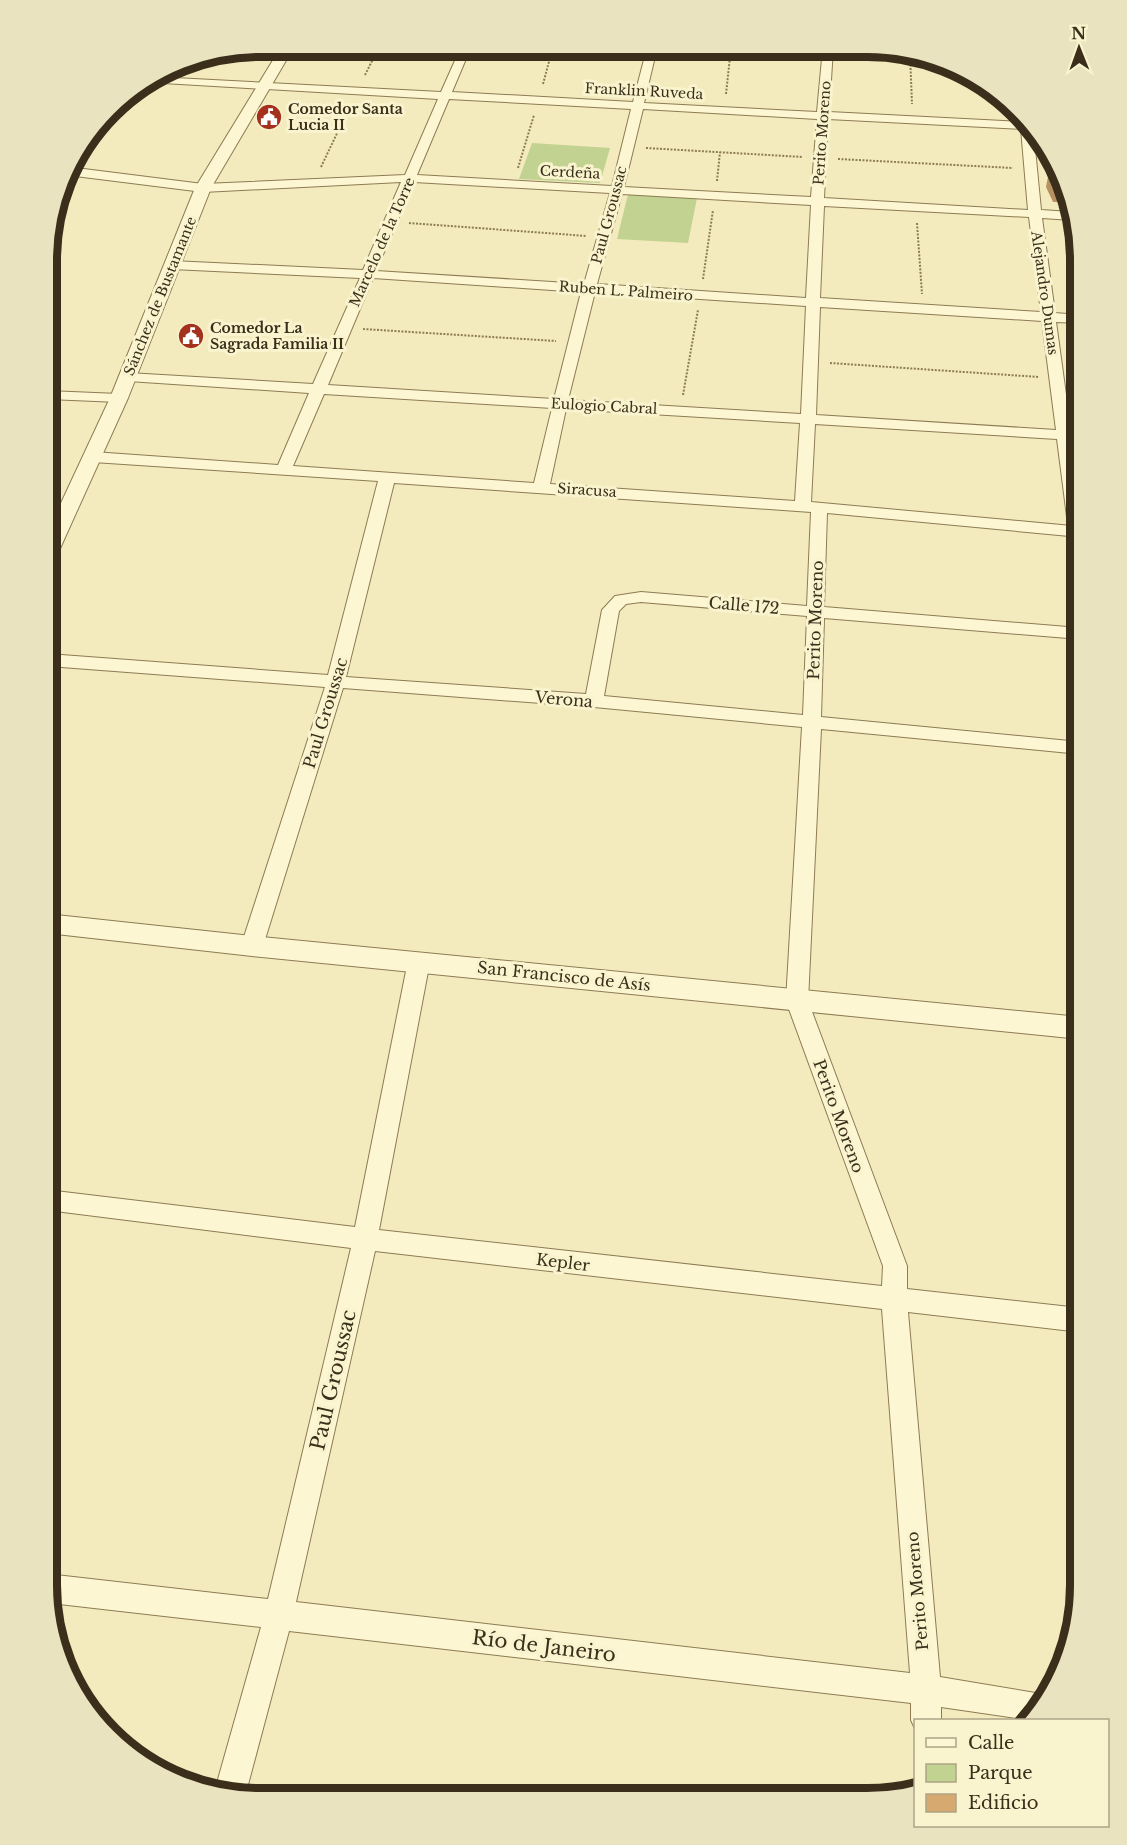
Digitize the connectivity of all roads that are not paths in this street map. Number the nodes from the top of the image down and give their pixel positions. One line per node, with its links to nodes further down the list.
1 (281, 57): 6 (street, Sánchez de Bustamante)
2 (462, 57): 7 (street, Marcelo de la Torre)
3 (650, 57): 8 (street, Paul Groussac)
4 (827, 57): 9 (street, Perito Moreno)
5 (164, 81): 6 (street, Franklin Ruveda)
6 (263, 87): 7 (street, Franklin Ruveda); 14 (street, Sánchez de Bustamante)
7 (446, 97): 8 (street, Franklin Ruveda); 13 (street, Marcelo de la Torre)
8 (638, 106): 9 (street, Franklin Ruveda); 15 (street, Paul Groussac)
9 (822, 116): 10 (street, Franklin Ruveda); 16 (street, Perito Moreno)
10 (1019, 126)
11 (1029, 137): 17 (street, Alejandro Dumas)
12 (77, 172): 14 (street, Cerdeña)
13 (410, 178): 14 (street, Cerdeña); 15 (street, Cerdeña); 20 (street, Marcelo de la Torre)
14 (202, 188): 19 (street, Sánchez de Bustamante)
15 (617, 189): 16 (street, Cerdeña); 21 (street, Paul Groussac)
16 (818, 202): 17 (street, Cerdeña); 22 (street, Perito Moreno)
17 (1035, 214): 18 (street, Cerdeña); 23 (street, Alejandro Dumas)
18 (1065, 216)
19 (172, 265): 20 (street, Ruben L. Palmeiro); 25 (street, Sánchez de Bustamante)
20 (367, 274): 21 (street, Ruben L. Palmeiro); 26 (street, Marcelo de la Torre)
21 (589, 289): 22 (street, Ruben L. Palmeiro); 29 (street, Paul Groussac)
22 (812, 303): 23 (street, Ruben L. Palmeiro); 30 (street, Perito Moreno)
23 (1048, 317): 24 (street, Ruben L. Palmeiro); 31 (street, Alejandro Dumas)
24 (1070, 318)
25 (128, 376): 26 (street, Eulogio Cabral); 28 (street, Sánchez de Bustamante)
26 (318, 388): 29 (street, Eulogio Cabral); 34 (street, Marcelo de la Torre)
27 (57, 395): 28 (street)
28 (119, 398): 33 (street, Sánchez de Bustamante)
29 (561, 404): 30 (street, Eulogio Cabral); 37 (street, Paul Groussac)
30 (809, 418): 31 (street, Eulogio Cabral); 38 (street, Perito Moreno)
31 (1064, 435): 32 (street, Eulogio Cabral); 35 (street, Alejandro Dumas)
32 (1070, 435)
33 (93, 457): 34 (street, Siracusa); 40 (street, Sánchez de Bustamante)
34 (284, 469): 36 (street, Siracusa)
35 (1070, 476)
36 (387, 477): 37 (street, Siracusa); 46 (street, Paul Groussac)
37 (541, 487): 38 (street, Siracusa)
38 (811, 507): 41 (street, Siracusa); 43 (street, Perito Moreno)
39 (57, 512): 40 (street)
40 (66, 512): 42 (street, Sánchez de Bustamante)
41 (1070, 531)
42 (57, 532)
43 (815, 610): 44 (street, Calle 172); 47 (street, Calle 172); 48 (street, Perito Moreno)
44 (1070, 633)
45 (57, 661): 46 (street, Verona)
46 (336, 681): 47 (street, Verona); 51 (street, Paul Groussac)
47 (594, 701): 48 (street, Verona)
48 (812, 721): 49 (street, Verona); 53 (street, Perito Moreno)
49 (1070, 747)
50 (57, 924): 51 (street, San Francisco de Asís)
51 (252, 946): 52 (street, San Francisco de Asís)
52 (419, 961): 53 (street, San Francisco de Asís); 56 (street, Paul Groussac)
53 (797, 1001): 54 (street, San Francisco de Asís); 57 (street, Perito Moreno)
54 (1070, 1027)
55 (57, 1201): 56 (street, Kepler)
56 (365, 1239): 57 (street, Kepler); 60 (street, Paul Groussac)
57 (894, 1301): 58 (street, Kepler); 61 (street, Perito Moreno)
58 (1070, 1319)
59 (57, 1589): 60 (street, Río de Janeiro)
60 (279, 1615): 61 (street, Río de Janeiro); 64 (street, Paul Groussac)
61 (926, 1690): 62 (street, Río de Janeiro); 63 (street, Perito Moreno)
62 (1030, 1705)
63 (926, 1719)
64 (232, 1786)

